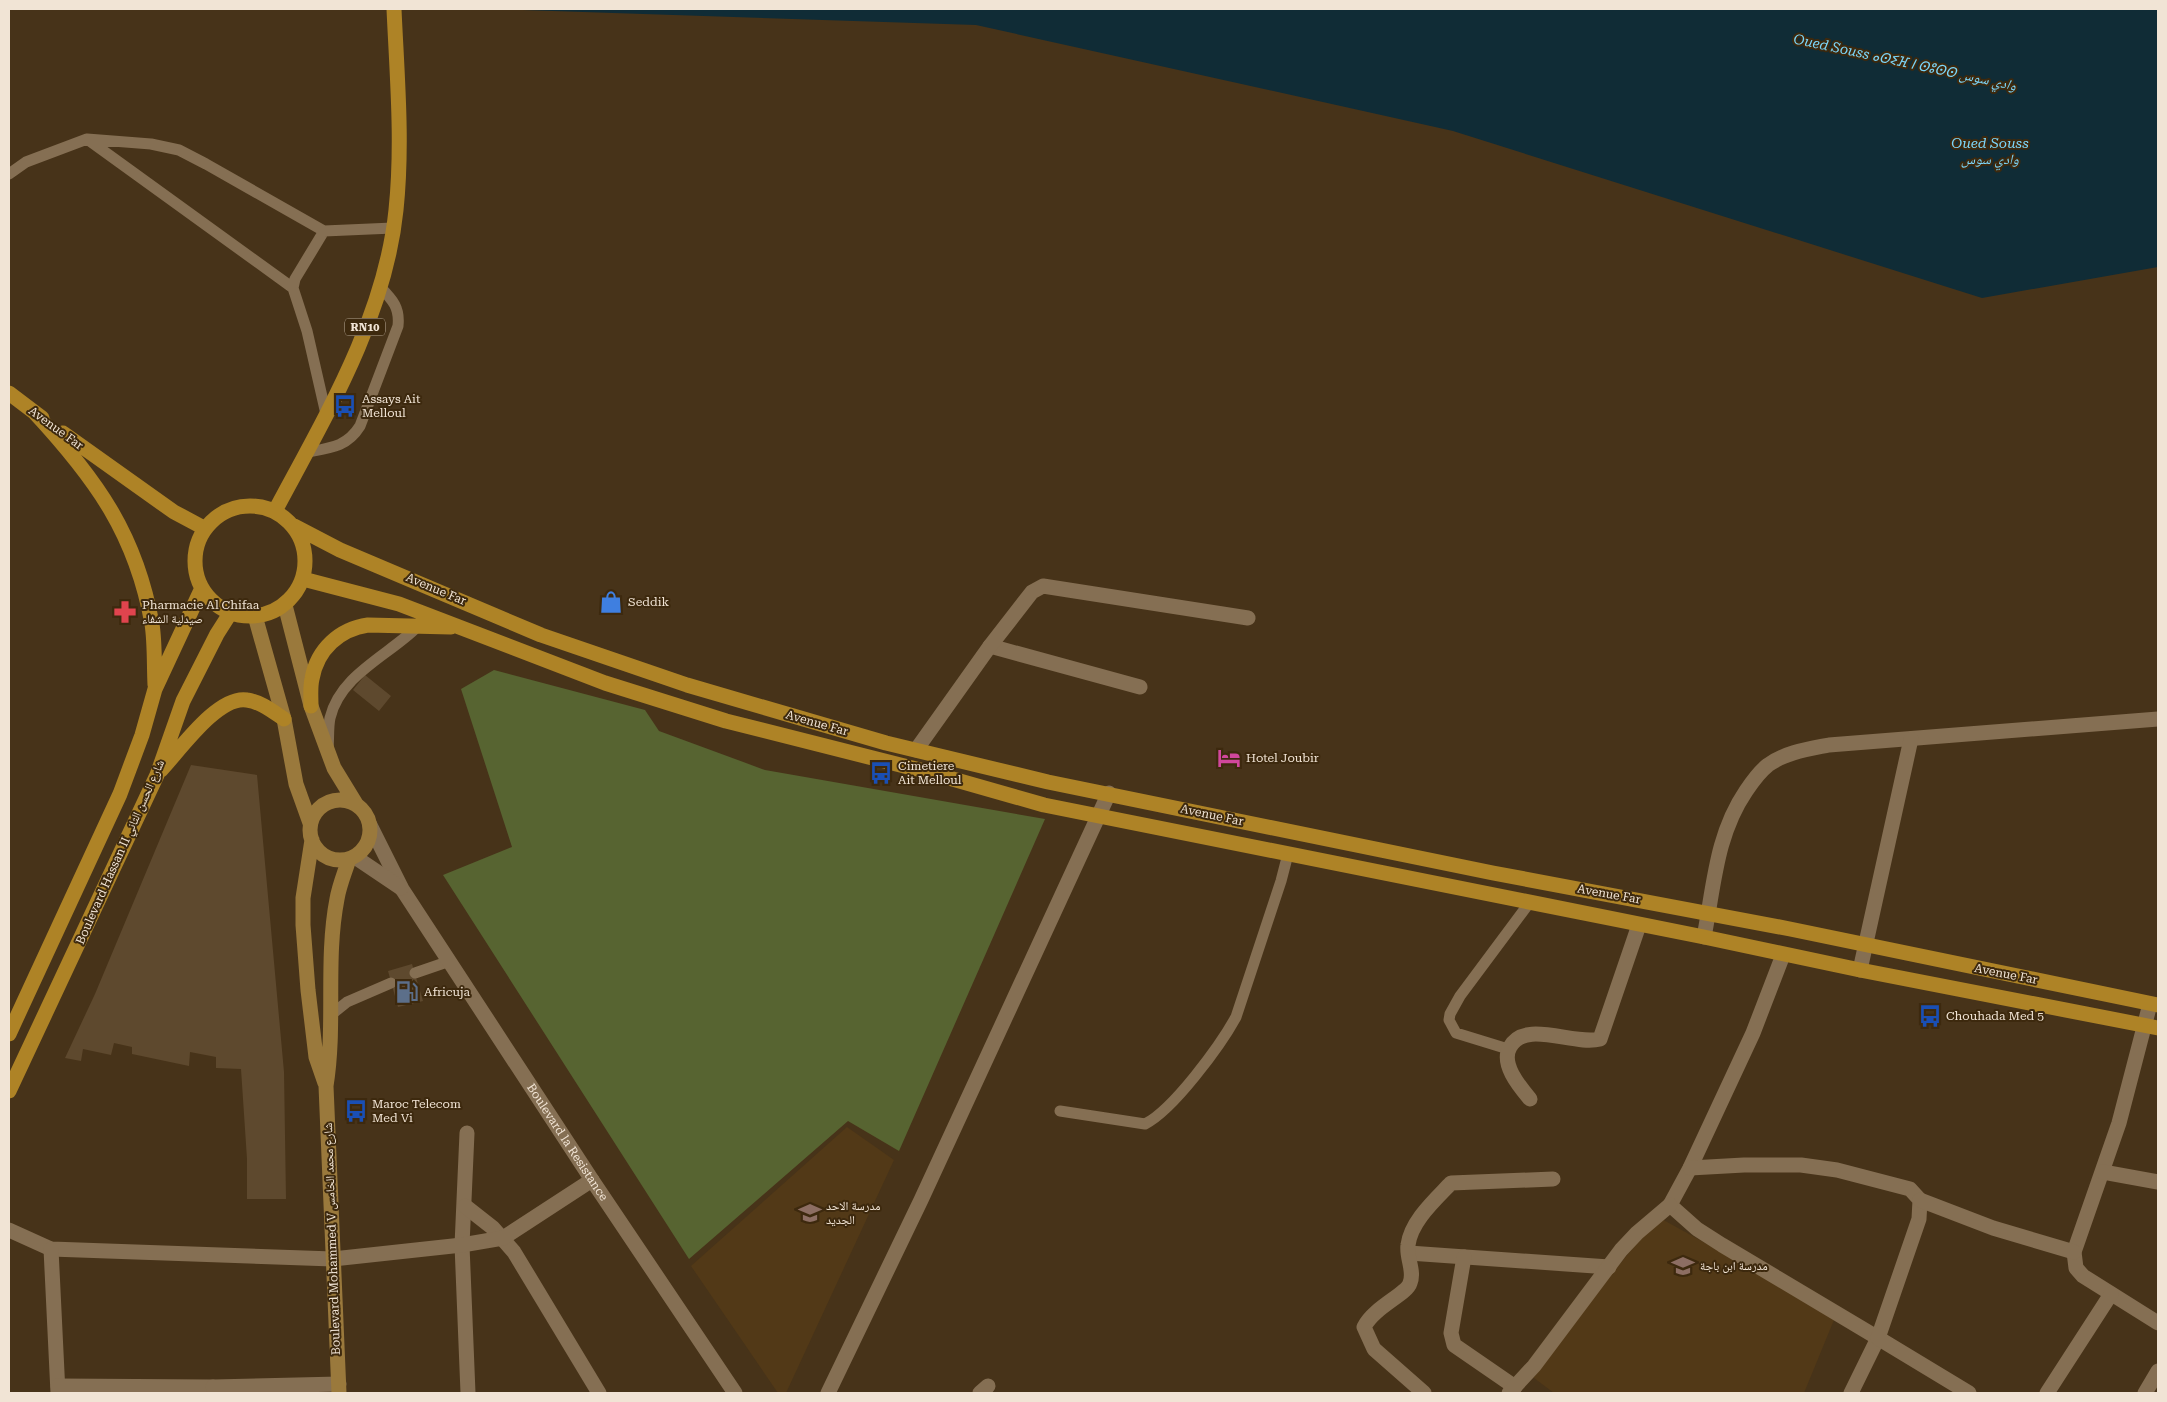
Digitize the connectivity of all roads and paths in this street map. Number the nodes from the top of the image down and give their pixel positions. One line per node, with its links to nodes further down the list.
1 (394, 9): 4 (main road, RN10)
2 (87, 139): 3 (lane); 5 (lane); 7 (lane)
3 (9, 174)
4 (393, 228): 5 (lane); 6 (main road, RN10)
5 (324, 231): 7 (lane)
6 (380, 286): 10 (main road, RN10); 11 (lane)
7 (293, 288): 10 (lane)
8 (9, 394): 9 (main road, Avenue Far)
9 (35, 414): 14 (main road, Avenue Far); 25 (main road)
10 (326, 414): 11 (main road, RN10)
11 (307, 452): 12 (main road, RN10)
12 (275, 511): 13 (main road); 14 (main road)
13 (294, 526): 15 (main road); 31 (main road, Avenue Far)
14 (204, 528): 16 (main road)
15 (303, 579): 17 (main road); 22 (main road, Avenue Far)
16 (202, 588): 18 (main road); 25 (main road, Boulevard Hassan II شارع الحسن الثاني)
17 (285, 604): 19 (main road); 26 (main road)
18 (231, 612): 19 (main road); 32 (main road, Boulevard Hassan II شارع الحسن الثاني)
19 (254, 616): 27 (main road)
20 (1248, 618): 23 (street)
21 (417, 627): 22 (main road); 26 (main road); 30 (lane)
22 (457, 627): 35 (main road, Avenue Far)
23 (990, 646): 24 (street); 31 (street)
24 (1140, 687)
25 (155, 689): 55 (main road, Boulevard Hassan II شارع الحسن الثاني)
26 (311, 706): 30 (main road)
27 (284, 719): 32 (main road); 36 (main road)
28 (2158, 719): 29 (street)
29 (1911, 738): 43 (street); 46 (street)
30 (328, 750): 34 (main road)
31 (916, 750): 33 (main road, Avenue Far)
32 (157, 775): 58 (main road, Boulevard Hassan II شارع الحسن الثاني)
33 (1109, 793): 35 (street); 43 (main road, Avenue Far)
34 (356, 804): 36 (main road); 37 (main road)
35 (1098, 816): 39 (main road, Avenue Far); 90 (street)
36 (310, 823): 38 (main road)
37 (370, 825): 40 (main road); 41 (street, Boulevard la Resistance)
38 (312, 840): 40 (main road); 57 (main road, Boulevard Mohammed V شارع محمد الخامس)
39 (1288, 854): 42 (main road, Avenue Far); 60 (lane)
40 (352, 858): 41 (street, Boulevard la Resistance); 53 (main road, Boulevard Mohammed V شارع محمد الخامس)
41 (402, 889): 48 (street, Boulevard la Resistance)
42 (1530, 902): 44 (main road, Avenue Far); 56 (lane)
43 (1708, 914): 45 (street); 46 (main road, Avenue Far)
44 (1639, 925): 45 (main road, Avenue Far); 56 (street)
45 (1704, 937): 47 (main road, Avenue Far)
46 (1864, 946): 49 (street); 52 (main road, Avenue Far)
47 (1783, 955): 49 (main road, Avenue Far); 62 (street)
48 (450, 961): 50 (lane); 65 (street, Boulevard la Resistance)
49 (1860, 970): 54 (main road, Avenue Far)
50 (415, 973)
51 (391, 983): 53 (lane)
52 (2154, 1004): 54 (street)
53 (332, 1014): 57 (main road, Boulevard Mohammed V شارع محمد الخامس)
54 (2151, 1026): 63 (street)
55 (9, 1034)
56 (1508, 1049): 59 (street)
57 (326, 1086): 77 (main road, Boulevard Mohammed V شارع محمد الخامس)
58 (9, 1091)
59 (1530, 1099)
60 (1060, 1111)
61 (467, 1133): 69 (street)
62 (1690, 1168): 67 (street); 68 (street)
63 (2103, 1172): 66 (street); 74 (street)
64 (1552, 1179): 75 (street)
65 (592, 1180): 71 (street); 89 (street, Boulevard la Resistance)
66 (2158, 1182)
67 (1920, 1200): 74 (street); 81 (street)
68 (1670, 1205): 78 (street); 81 (street)
69 (465, 1206): 71 (street); 72 (street)
70 (9, 1230): 73 (street)
71 (502, 1238): 72 (street); 88 (street)
72 (462, 1245): 77 (street); 87 (street)
73 (51, 1249): 77 (street); 84 (street)
74 (2074, 1252): 79 (street)
75 (1409, 1253): 76 (street); 91 (street)
76 (1464, 1257): 78 (street); 86 (street)
77 (333, 1258): 83 (main road, Boulevard Mohammed V شارع محمد الخامس)
78 (1609, 1267): 86 (street)
79 (2111, 1294): 80 (street); 94 (street)
80 (2158, 1323)
81 (1878, 1338): 92 (street); 93 (street)
82 (2158, 1371): 95 (street)
83 (339, 1389): 85 (street)
84 (58, 1390): 85 (street)
85 (213, 1390)
86 (1512, 1390)
87 (468, 1393)
88 (599, 1393)
89 (735, 1393)
90 (828, 1393)
91 (1424, 1393)
92 (1851, 1393)
93 (1969, 1393)
94 (2047, 1393)
95 (2145, 1393)

